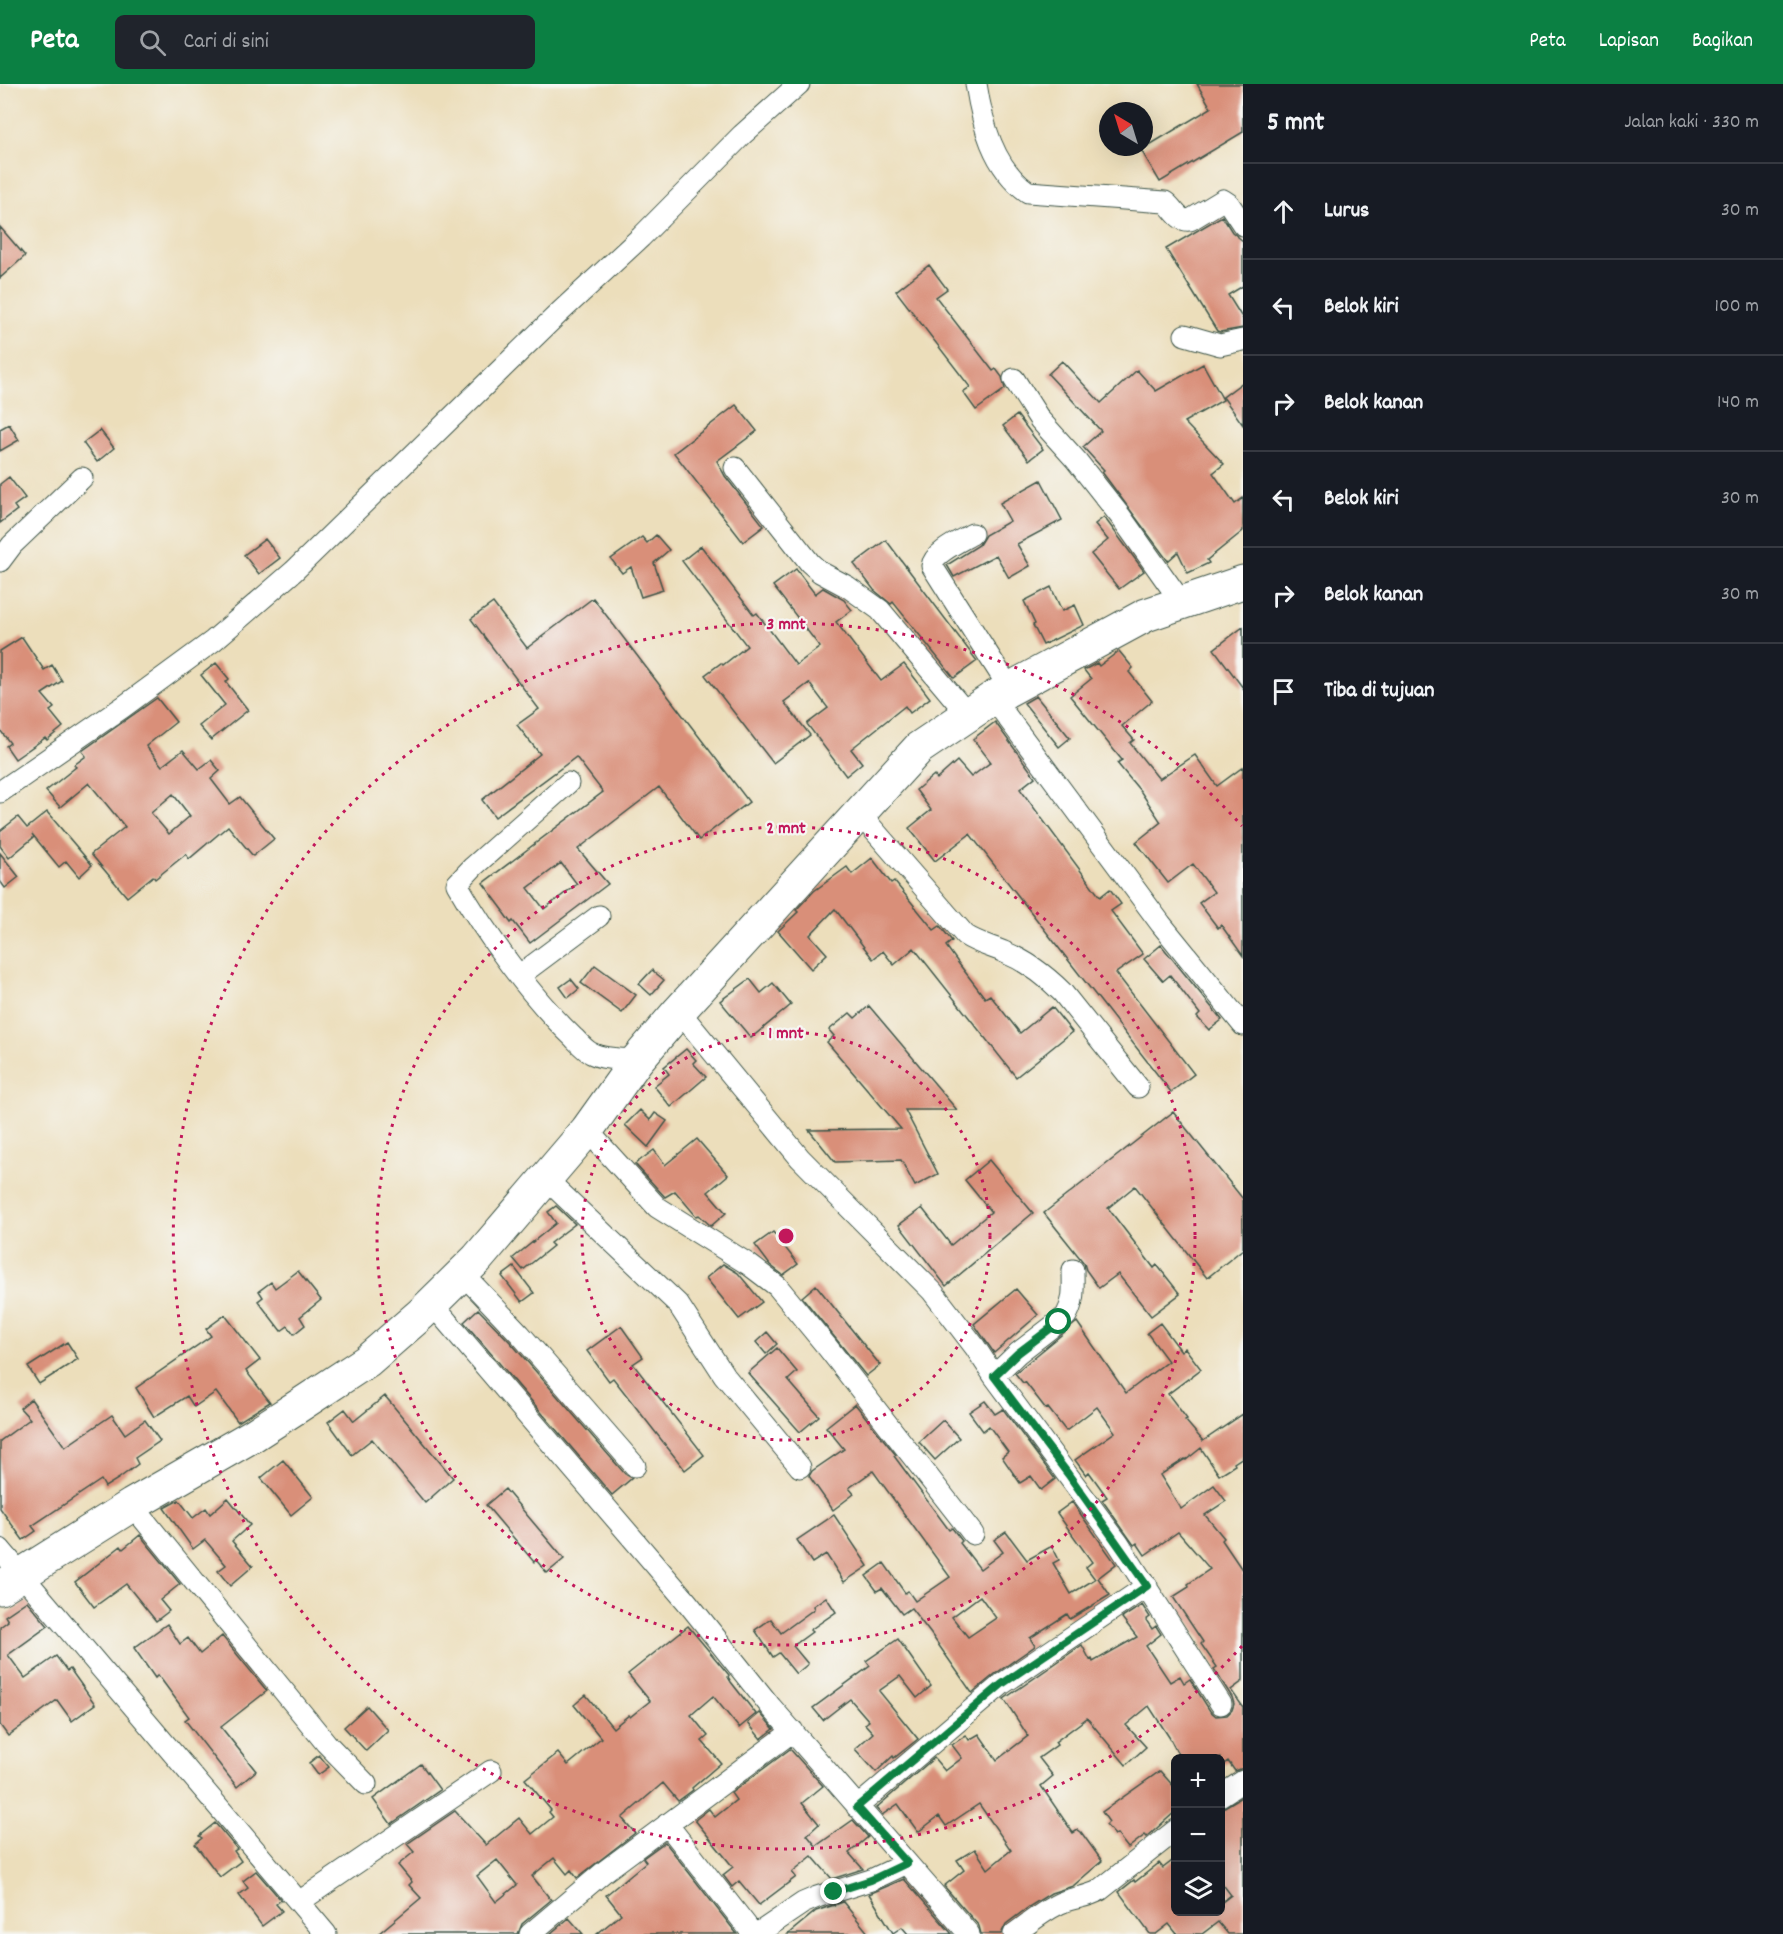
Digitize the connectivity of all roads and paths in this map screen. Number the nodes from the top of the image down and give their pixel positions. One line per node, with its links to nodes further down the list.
1 (799, 84): 15 (street)
2 (976, 84): 3 (street)
3 (1243, 225)
4 (1185, 335): 5 (street)
5 (1243, 340)
6 (1014, 379): 12 (street)
7 (735, 468): 13 (street)
8 (82, 478): 10 (street)
9 (972, 534): 13 (street)
10 (0, 561)
11 (1243, 582): 12 (highway)
12 (1182, 603): 13 (highway)
13 (990, 701): 16 (highway); 20 (street)
14 (568, 783): 18 (street)
15 (0, 792)
16 (859, 813): 19 (highway); 22 (street)
17 (598, 916): 18 (street)
18 (520, 975): 21 (street)
19 (679, 1011): 21 (highway); 28 (street)
20 (1243, 1025)
21 (637, 1060): 23 (highway)
22 (1138, 1087)
23 (587, 1130): 24 (highway); 32 (street)
24 (545, 1178): 26 (highway); 30 (street)
25 (1073, 1270): 28 (street)
26 (462, 1273): 27 (highway); 29 (street)
27 (432, 1304): 31 (highway); 36 (street)
28 (994, 1376): 34 (street)
29 (634, 1466)
30 (800, 1467)
31 (132, 1505): 33 (highway); 39 (street)
32 (974, 1534)
33 (6, 1570): 45 (street)
34 (1147, 1586): 35 (street); 41 (street)
35 (1221, 1704)
36 (793, 1731): 41 (street); 42 (street)
37 (491, 1771): 45 (street)
38 (1243, 1781): 40 (street)
39 (366, 1784)
40 (1225, 1793)
41 (857, 1807): 44 (street)
42 (667, 1824): 47 (street); 48 (street)
43 (1171, 1834): 50 (street)
44 (907, 1863): 48 (street); 49 (street)
45 (299, 1902): 46 (street)
46 (320, 1932)
47 (530, 1934)
48 (755, 1934)
49 (969, 1934)
50 (1014, 1934)

